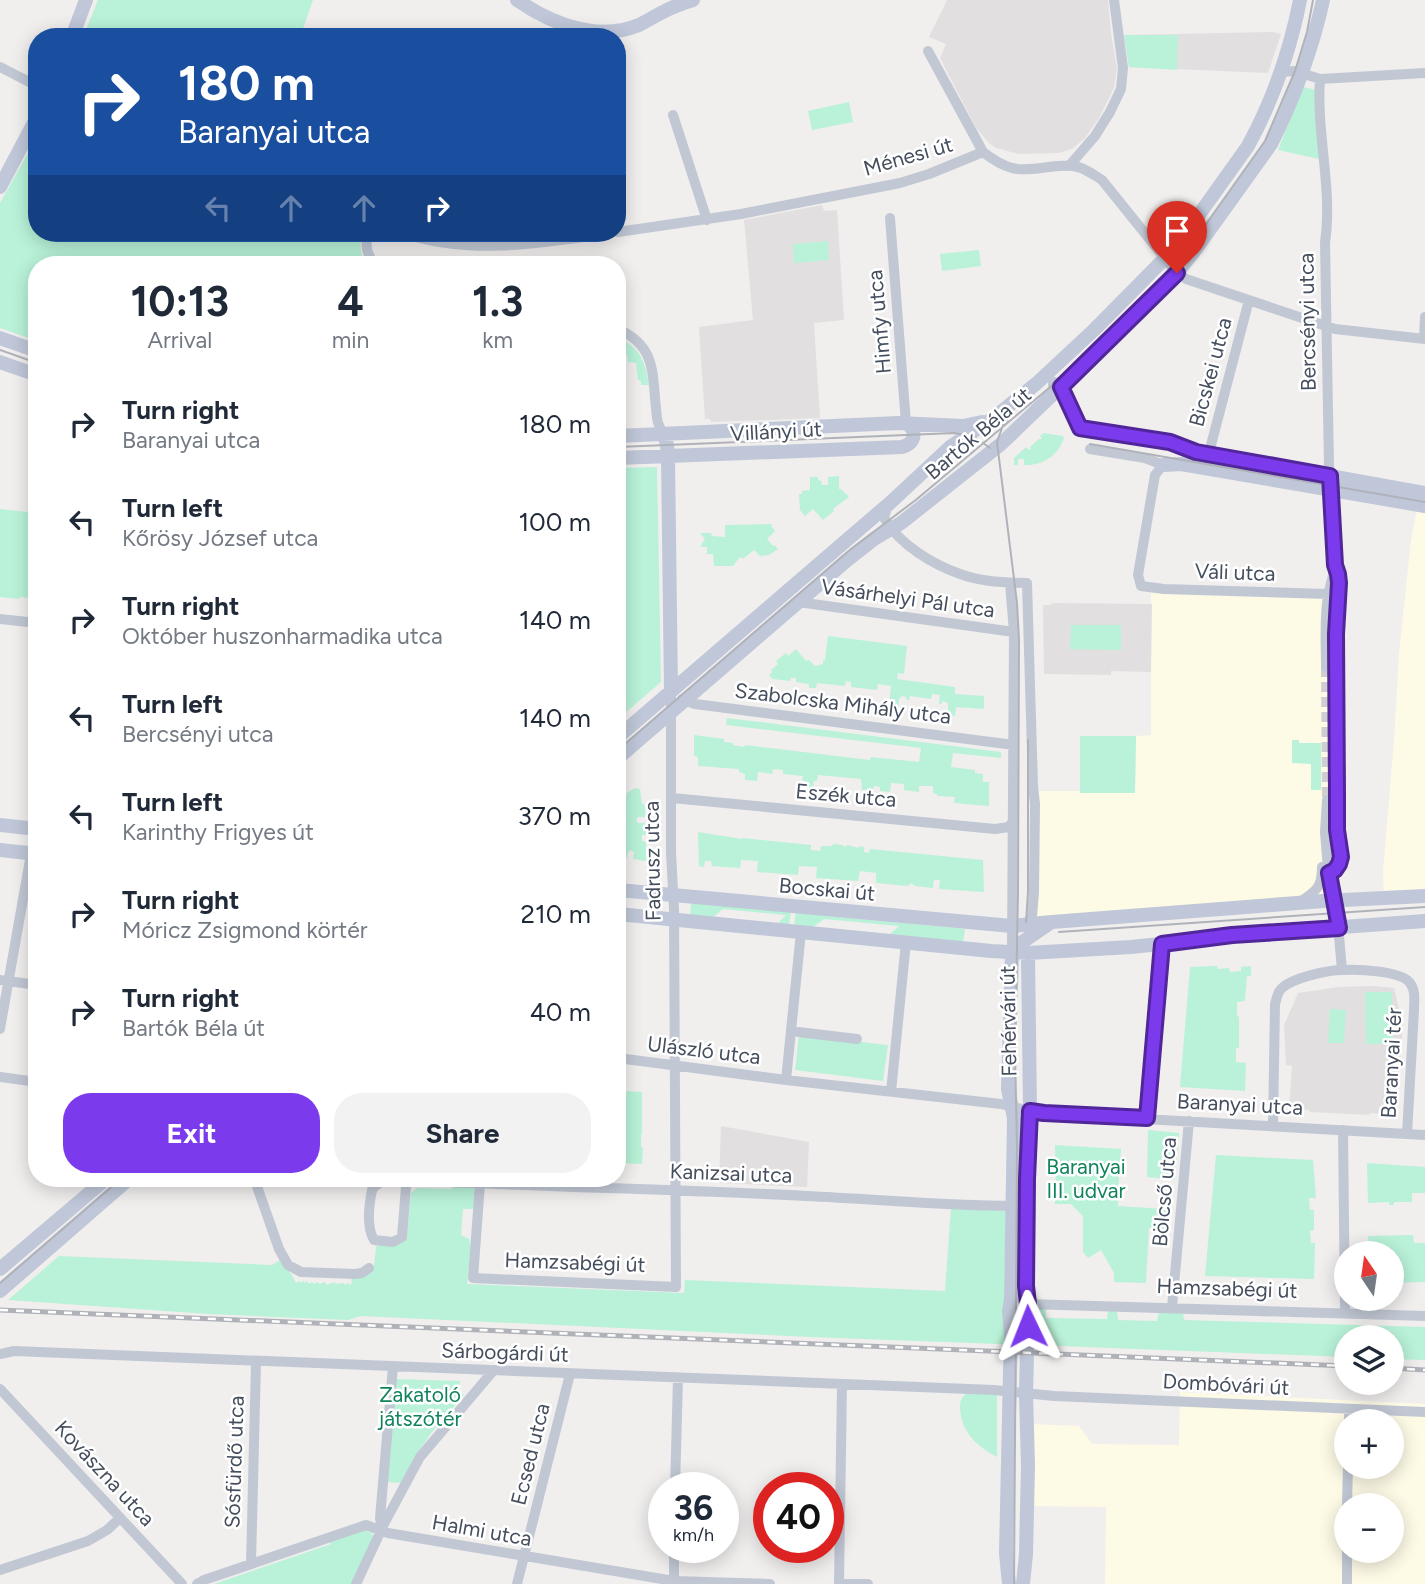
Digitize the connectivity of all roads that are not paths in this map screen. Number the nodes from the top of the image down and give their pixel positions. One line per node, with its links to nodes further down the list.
1 (86, 0): 7 (main road)
2 (517, 0): 8 (main road)
3 (693, 0): 9 (main road)
4 (1114, 0): 22 (street)
5 (1300, 0): 12 (main road, Bartók Béla út)
6 (1323, 0): 13 (main road, Bartók Béla út)
7 (75, 28)
8 (575, 28)
9 (626, 29)
10 (928, 51): 21 (street)
11 (0, 67): 16 (street)
12 (1281, 72): 13 (street); 17 (main road, Bartók Béla út)
13 (1301, 73): 15 (street); 19 (main road, Bartók Béla út)
14 (1425, 73): 15 (street)
15 (1320, 79): 33 (street, Bercsényi utca)
16 (28, 81)
17 (1270, 103): 19 (main road); 29 (main road, Bartók Béla út)
18 (673, 115): 25 (street)
19 (1279, 128): 30 (main road, Bartók Béla út)
20 (28, 134): 23 (main road)
21 (983, 152): 22 (street, Ménesi út); 25 (street, Ménesi út)
22 (1069, 166): 29 (street, Ménesi út)
23 (0, 187)
24 (890, 218): 43 (street, Himfy utca)
25 (707, 220): 26 (street, Ménesi út)
26 (626, 231)
27 (440, 242): 28 (street)
28 (537, 242)
29 (1165, 259): 30 (street, Ménesi út); 40 (main road, Bartók Béla út)
30 (1177, 273): 31 (street); 41 (main road, Bartók Béla út)
31 (1249, 300): 33 (street); 47 (street, Bicskei utca)
32 (1425, 317): 36 (street)
33 (1327, 327): 36 (street); 51 (street, Bercsényi utca)
34 (626, 334): 44 (street)
35 (0, 338): 37 (main road)
36 (1425, 339)
37 (28, 348)
38 (0, 362): 39 (main road)
39 (28, 372)
40 (1040, 380): 41 (main road); 42 (main road, Bartók Béla út)
41 (1061, 387): 47 (main road); 55 (main road, Bartók Béla út)
42 (996, 416): 43 (main road, Villányi út); 53 (main road, Bartók Béla út)
43 (906, 423): 44 (main road, Villányi út); 48 (main road, Villányi út)
44 (664, 434): 45 (main road, Villányi út); 48 (main road, Fadrusz utca)
45 (626, 436)
46 (1090, 449): 50 (street)
47 (1210, 454): 51 (main road)
48 (668, 457): 49 (main road, Villányi út); 64 (main road, Fadrusz utca)
49 (626, 458)
50 (1163, 465): 51 (main road); 58 (street, Váli utca)
51 (1331, 483): 52 (main road); 54 (main road); 56 (street, Bercsényi utca)
52 (1425, 492)
53 (888, 503): 55 (street); 64 (main road, Bartók Béla út)
54 (1425, 506)
55 (891, 528): 57 (street); 59 (main road, Bartók Béla út)
56 (1335, 565): 58 (street, Bercsényi utca); 78 (street, Bercsényi utca)
57 (1010, 583): 62 (street, Fehérvári út); 90 (street, Fehérvári út)
58 (1328, 594): 63 (street, Bercsényi utca)
59 (798, 602): 62 (street, Vásárhelyi Pál utca); 65 (main road, Bartók Béla út)
60 (0, 618): 61 (street)
61 (28, 623)
62 (1014, 632): 68 (street, Fehérvári út)
63 (1326, 667)
64 (671, 691): 65 (street, Szabolcska Mihály utca); 66 (street, Fadrusz utca); 67 (main road, Bartók Béla út)
65 (684, 700): 66 (main road, Bartók Béla út); 68 (street, Szabolcska Mihály utca)
66 (670, 712): 69 (main road, Bartók Béla út); 70 (street, Fadrusz utca)
67 (626, 730)
68 (1014, 745): 72 (street, Fehérvári út)
69 (626, 751)
70 (672, 798): 72 (street, Eszék utca); 81 (street, Fadrusz utca)
71 (1327, 800): 75 (street)
72 (1013, 820): 88 (street, Fehérvári út)
73 (0, 825): 74 (main road)
74 (28, 828)
75 (1325, 832): 78 (street); 84 (street)
76 (0, 850): 77 (main road)
77 (28, 853)
78 (1329, 873): 83 (street)
79 (28, 879): 97 (street)
80 (626, 891): 81 (main road, Bocskai út)
81 (673, 896): 86 (street, Fadrusz utca); 88 (main road, Bocskai út)
82 (1425, 896): 83 (main road, Bocskai út)
83 (1335, 901): 84 (main road, Bocskai út); 89 (street)
84 (1297, 903): 90 (main road, Bocskai út)
85 (626, 915): 86 (main road)
86 (674, 920): 91 (main road); 103 (street, Fadrusz utca)
87 (1425, 921): 89 (main road)
88 (1012, 926): 90 (main road, Bocskai út); 94 (street, Fehérvári út)
89 (1339, 928): 93 (main road); 96 (street)
90 (1031, 930): 94 (main road); 95 (street, Fehérvári út)
91 (801, 932): 92 (main road); 105 (street)
92 (906, 942): 94 (main road); 107 (street)
93 (1162, 944): 95 (main road); 110 (street)
94 (1012, 952): 95 (main road); 108 (main road, Fehérvári út)
95 (1028, 953): 109 (main road, Fehérvári út)
96 (1342, 970): 112 (street, Baranyai tér); 114 (street, Baranyai tér)
97 (4, 981): 98 (street); 99 (street)
98 (28, 984)
99 (0, 1029)
100 (798, 1032): 101 (street)
101 (857, 1039)
102 (626, 1059): 103 (street, Ulászló utca)
103 (674, 1065): 105 (street, Ulászló utca); 123 (street, Fadrusz utca)
104 (0, 1077): 106 (street)
105 (786, 1080): 107 (street, Ulászló utca)
106 (28, 1081)
107 (891, 1092): 108 (street)
108 (1011, 1107): 109 (street, Baranyai utca); 124 (main road, Fehérvári út)
109 (1030, 1111): 110 (street, Baranyai utca); 131 (main road, Fehérvári út)
110 (1147, 1118): 111 (street, Baranyai utca)
111 (1189, 1121): 112 (street, Baranyai utca); 132 (street, Bölcső utca)
112 (1273, 1126): 113 (street, Baranyai utca)
113 (1343, 1130): 114 (street, Baranyai utca); 133 (street)
114 (1407, 1133): 115 (street, Baranyai utca)
115 (1425, 1135)
116 (96, 1187): 126 (main road)
117 (120, 1187): 125 (main road)
118 (257, 1187): 127 (street)
119 (374, 1187): 120 (street, Kanizsai utca)
120 (406, 1187)
121 (480, 1187): 128 (street, Hamzsabégi út)
122 (578, 1187): 123 (street, Kanizsai utca)
123 (676, 1190): 124 (street, Kanizsai utca); 128 (street, Fadrusz utca)
124 (1013, 1206): 130 (main road, Fehérvári út)
125 (41, 1255): 126 (main road); 129 (main road)
126 (4, 1262)
127 (369, 1268)
128 (676, 1287)
129 (0, 1291)
130 (1011, 1303): 131 (main road); 143 (main road, Fehérvári út)
131 (1028, 1304): 132 (street, Hamzsabégi út); 144 (main road, Fehérvári út)
132 (1172, 1307): 133 (street, Hamzsabégi út)
133 (1345, 1313): 134 (street, Hamzsabégi út)
134 (1425, 1316)
135 (0, 1354): 136 (street, Sárbogárdi út)
136 (256, 1362): 137 (street, Sárbogárdi út); 154 (street, Sósfürdő utca)
137 (393, 1367): 138 (street, Sárbogárdi út); 150 (street)
138 (494, 1370): 139 (street, Sárbogárdi út); 150 (street)
139 (570, 1374): 140 (street, Sárbogárdi út); 151 (street, Ecsed utca)
140 (678, 1378): 141 (street, Sárbogárdi út); 148 (street)
141 (842, 1384): 143 (street, Sárbogárdi út); 162 (street)
142 (0, 1389): 149 (street, Kovászna utca)
143 (1010, 1392): 144 (street, Dombóvári út); 165 (main road, Fehérvári út)
144 (1026, 1394): 145 (street, Dombóvári út); 166 (main road, Fehérvári út)
145 (1349, 1409)
146 (1404, 1411): 147 (street, Dombóvári út)
147 (1425, 1412)
148 (676, 1472)
149 (120, 1518): 155 (street); 157 (street, Kovászna utca)
150 (382, 1530): 151 (street, Halmi utca); 154 (street, Halmi utca); 159 (street)
151 (524, 1557): 156 (street, Halmi utca); 160 (street, Ecsed utca)
152 (674, 1563): 156 (street)
153 (1347, 1563): 167 (street)
154 (251, 1564): 158 (street, Halmi utca)
155 (0, 1570)
156 (674, 1583): 161 (street, Halmi utca)
157 (182, 1584)
158 (197, 1584)
159 (356, 1584)
160 (517, 1584)
161 (770, 1584)
162 (839, 1584)
163 (846, 1584): 164 (street)
164 (867, 1584)
165 (1009, 1584)
166 (1023, 1584)
167 (1347, 1584)

